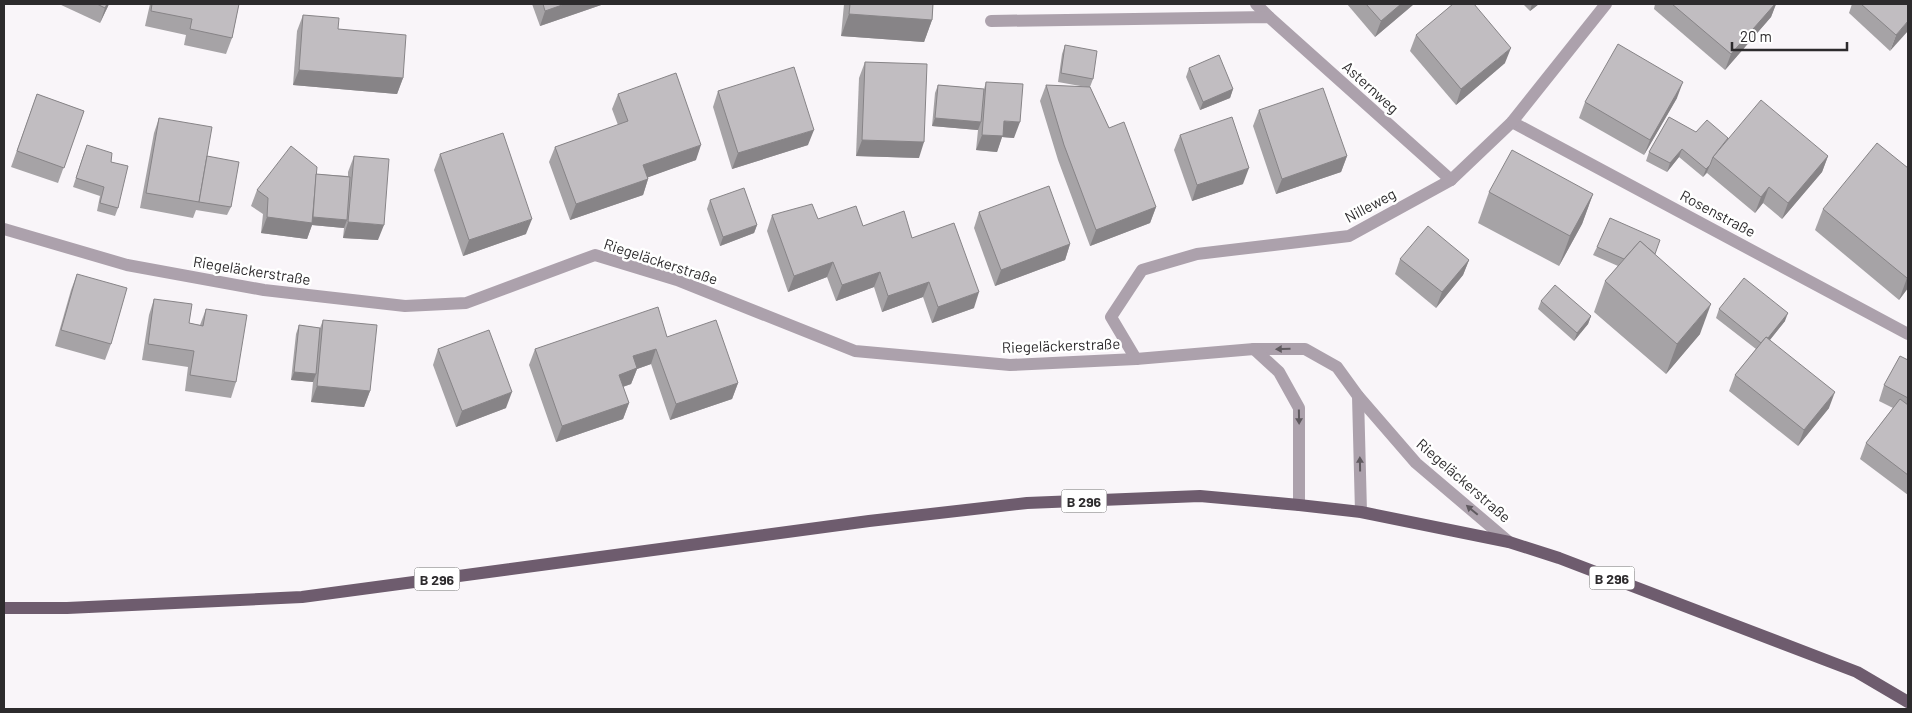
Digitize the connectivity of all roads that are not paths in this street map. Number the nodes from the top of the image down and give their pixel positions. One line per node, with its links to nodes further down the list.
1 (1256, 4): 3 (street, Asternweg)
2 (1606, 4): 5 (street, Nilleweg)
3 (1269, 17): 4 (street); 6 (street, Asternweg)
4 (991, 21)
5 (1512, 122): 6 (street, Nilleweg); 8 (street, Rosenstraße)
6 (1451, 180): 10 (street, Nilleweg)
7 (4, 229): 10 (street, Riegeläckerstraße)
8 (1908, 334)
9 (1254, 350): 10 (street, Riegeläckerstraße); 11 (street, Riegeläckerstraße, one-way to 9); 12 (street, one-way to 12)
10 (1136, 359)
11 (1358, 396): 13 (street, one-way to 11); 14 (street, Riegeläckerstraße, one-way to 11)
12 (1299, 505): 13 (main road, B 296); 15 (main road, B 296)
13 (1361, 512): 14 (main road, B 296)
14 (1509, 542): 16 (main road, B 296)
15 (4, 608)
16 (1908, 702)

